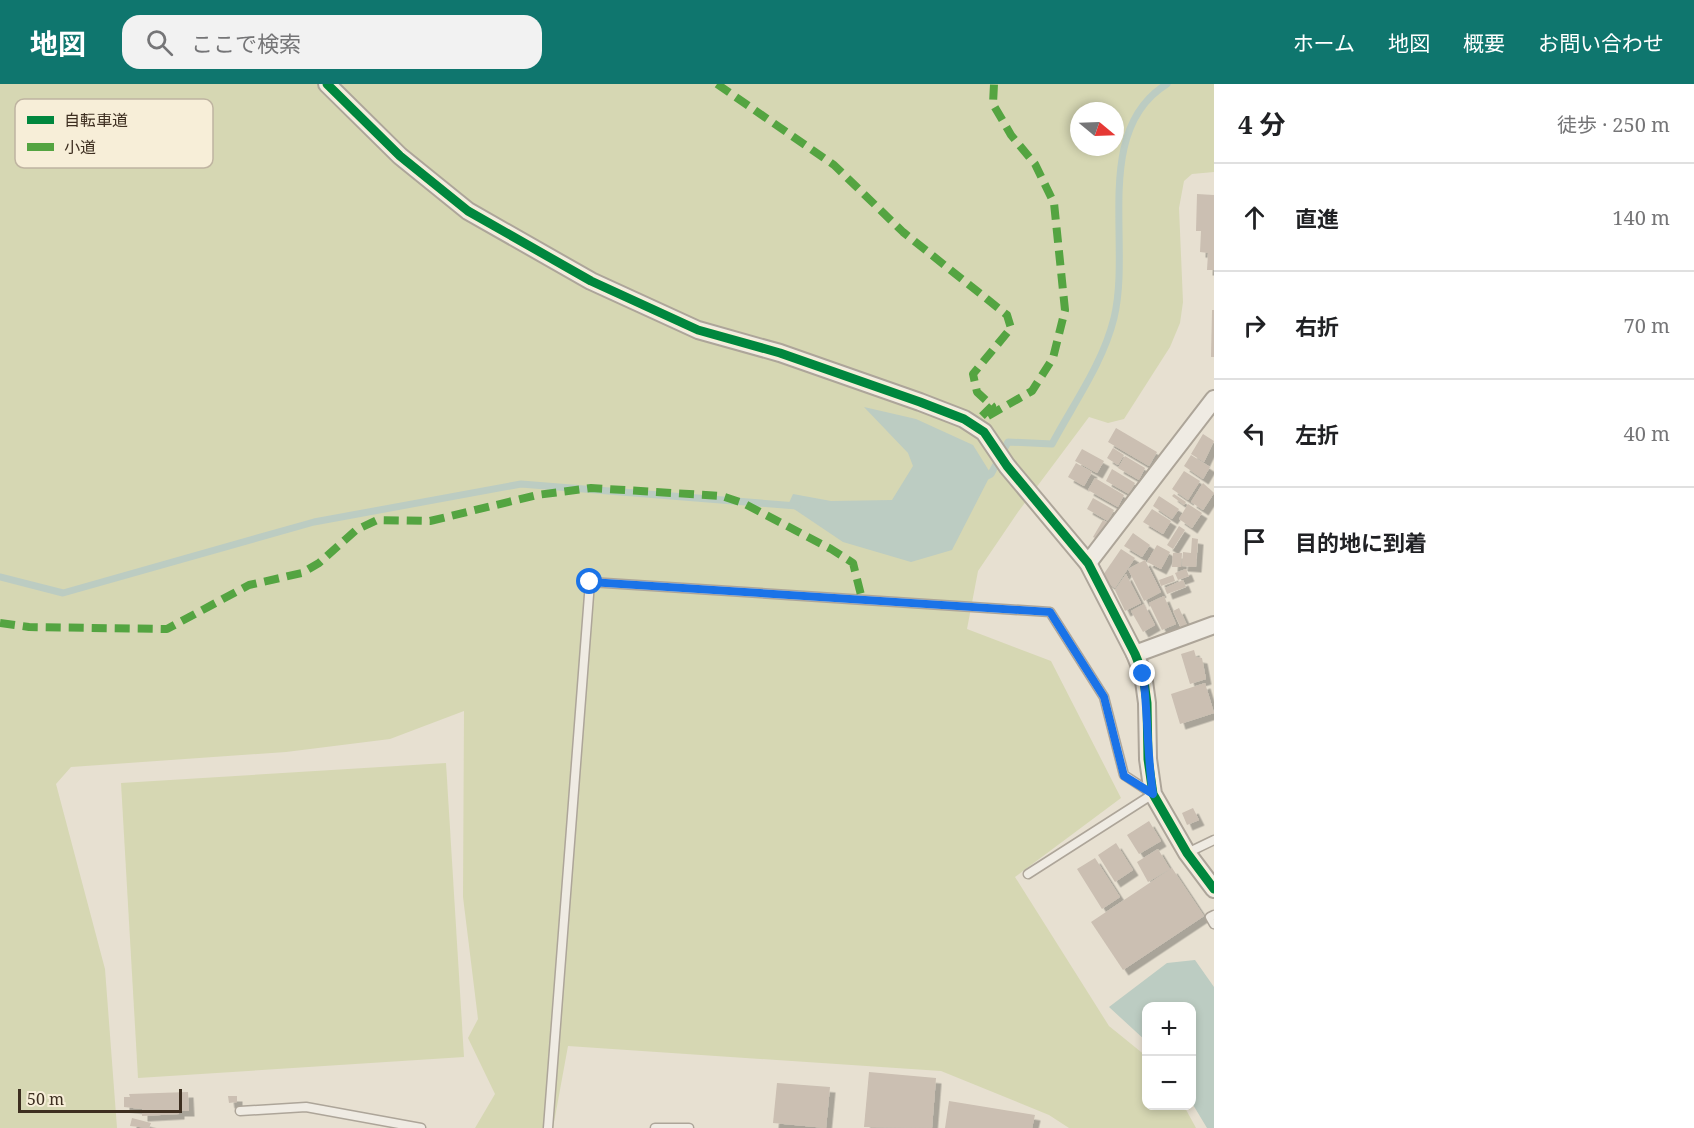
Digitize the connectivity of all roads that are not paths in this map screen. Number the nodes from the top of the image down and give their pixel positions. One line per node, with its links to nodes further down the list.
1 (327, 84): 3 (street)
2 (1214, 399): 3 (street)
3 (1088, 563): 5 (street)
4 (1214, 625): 5 (street)
5 (1135, 654): 6 (street)
6 (1153, 794): 8 (street); 9 (lane); 15 (lane)
7 (1214, 840): 8 (lane)
8 (1187, 853): 10 (street)
9 (1028, 874)
10 (1214, 889)
11 (1214, 915): 12 (lane)
12 (1214, 924)
13 (240, 1111): 14 (lane)
14 (421, 1128)
15 (548, 1128)
16 (655, 1128): 17 (lane)
17 (689, 1128)

